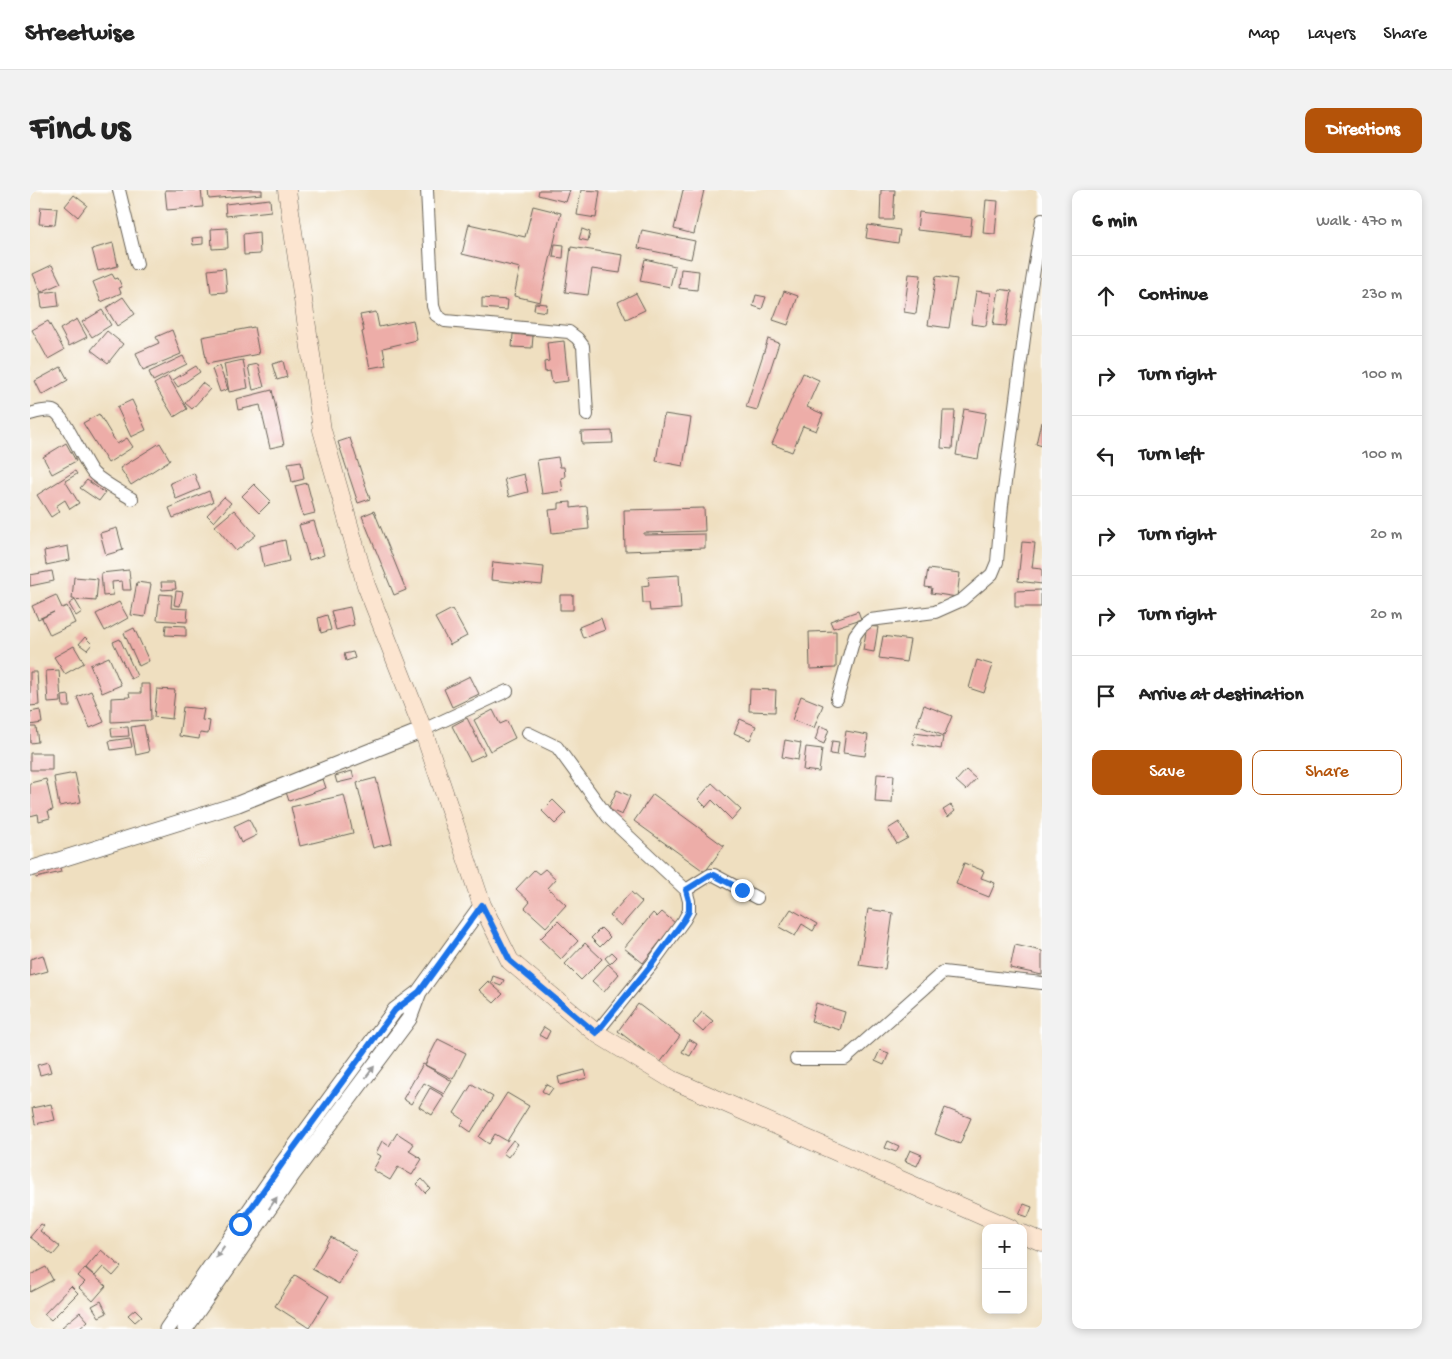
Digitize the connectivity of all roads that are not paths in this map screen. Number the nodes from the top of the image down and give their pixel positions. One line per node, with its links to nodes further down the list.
1 (119, 190): 5 (street)
2 (287, 190): 11 (main road)
3 (428, 190): 7 (street)
4 (1042, 220): 10 (street)
5 (137, 264)
6 (30, 414): 8 (street)
7 (587, 415)
8 (132, 499)
9 (507, 691): 11 (street)
10 (837, 699)
11 (423, 730): 13 (street); 16 (main road)
12 (528, 734): 14 (street)
13 (30, 870)
14 (686, 890): 15 (street); 19 (street)
15 (757, 898)
16 (482, 905): 18 (street); 19 (main road)
17 (1042, 983): 20 (street)
18 (419, 992): 24 (street, one-way to 24); 25 (street, one-way to 18)
19 (596, 1033): 21 (main road)
20 (796, 1058)
21 (1001, 1224)
22 (1027, 1236): 23 (main road)
23 (1042, 1242)
24 (167, 1329)
25 (185, 1329)

